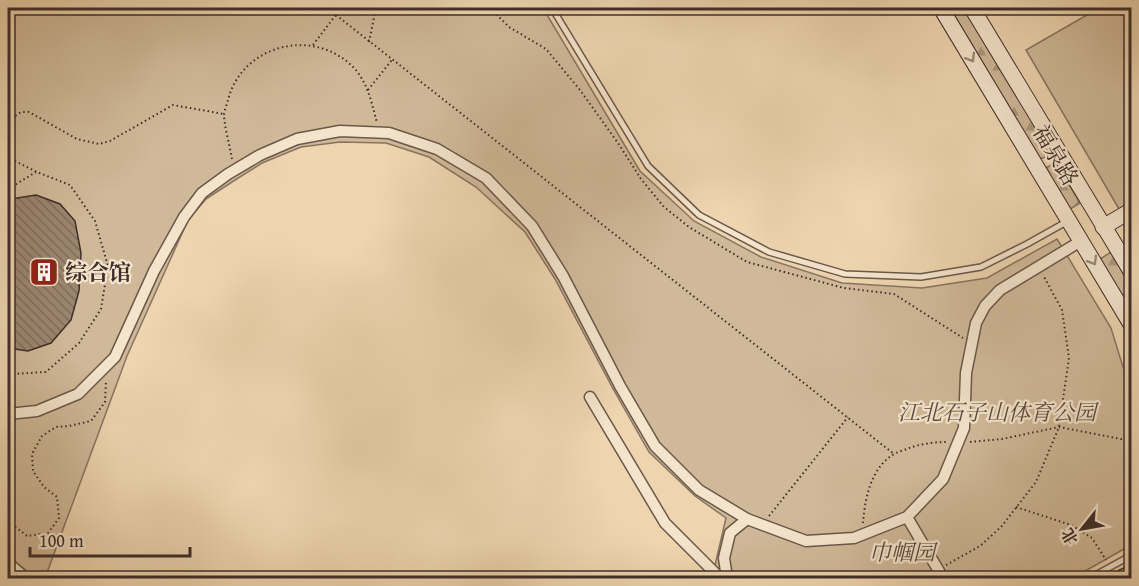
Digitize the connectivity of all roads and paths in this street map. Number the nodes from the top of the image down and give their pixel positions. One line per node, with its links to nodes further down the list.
1 (341, 8): 9 (path)
2 (376, 8): 10 (path)
3 (490, 8): 30 (path)
4 (552, 8): 24 (lane)
5 (941, 8): 19 (main road, 福泉路, one-way to 19)
6 (972, 8): 17 (main road, 福泉路)
7 (1011, 8): 8 (path)
8 (1014, 12)
9 (336, 15): 10 (path); 11 (path)
10 (369, 42): 12 (path)
11 (313, 45): 13 (path); 14 (path)
12 (392, 60): 13 (path); 35 (path)
13 (368, 90): 16 (path)
14 (224, 114): 15 (path); 20 (path)
15 (8, 121)
16 (380, 133): 20 (street); 42 (street)
17 (1055, 146): 19 (main road); 25 (main road, 福泉路)
18 (8, 155): 21 (path)
19 (1033, 161): 24 (main road, 福泉路)
20 (234, 170): 31 (street)
21 (37, 172): 22 (path); 32 (path)
22 (8, 189)
23 (1131, 210): 25 (main road)
24 (1069, 220): 26 (main road, 福泉路)
25 (1103, 227): 28 (main road, 福泉路)
26 (1081, 241): 27 (street); 29 (main road, 福泉路, one-way to 29)
27 (1038, 266): 30 (street); 36 (path)
28 (1131, 273)
29 (1131, 327)
30 (971, 344): 38 (street)
31 (107, 365): 34 (street); 43 (path)
32 (8, 373)
33 (590, 397): 52 (street)
34 (8, 414)
35 (848, 417): 39 (path); 44 (path)
36 (1059, 427): 37 (path); 38 (path); 40 (path)
37 (1131, 439)
38 (958, 443): 39 (path); 41 (street)
39 (894, 454): 45 (path)
40 (1016, 507): 47 (path); 50 (path)
41 (906, 517): 45 (street); 50 (street)
42 (747, 519): 44 (street); 53 (street)
43 (8, 521)
44 (762, 525): 45 (street)
45 (863, 535)
46 (1131, 555): 54 (lane)
47 (1106, 560)
48 (8, 564): 49 (street)
49 (21, 574)
50 (940, 574)
51 (1131, 574): 55 (main road)
52 (720, 579)
53 (726, 579)
54 (1090, 579)
55 (1123, 579)

